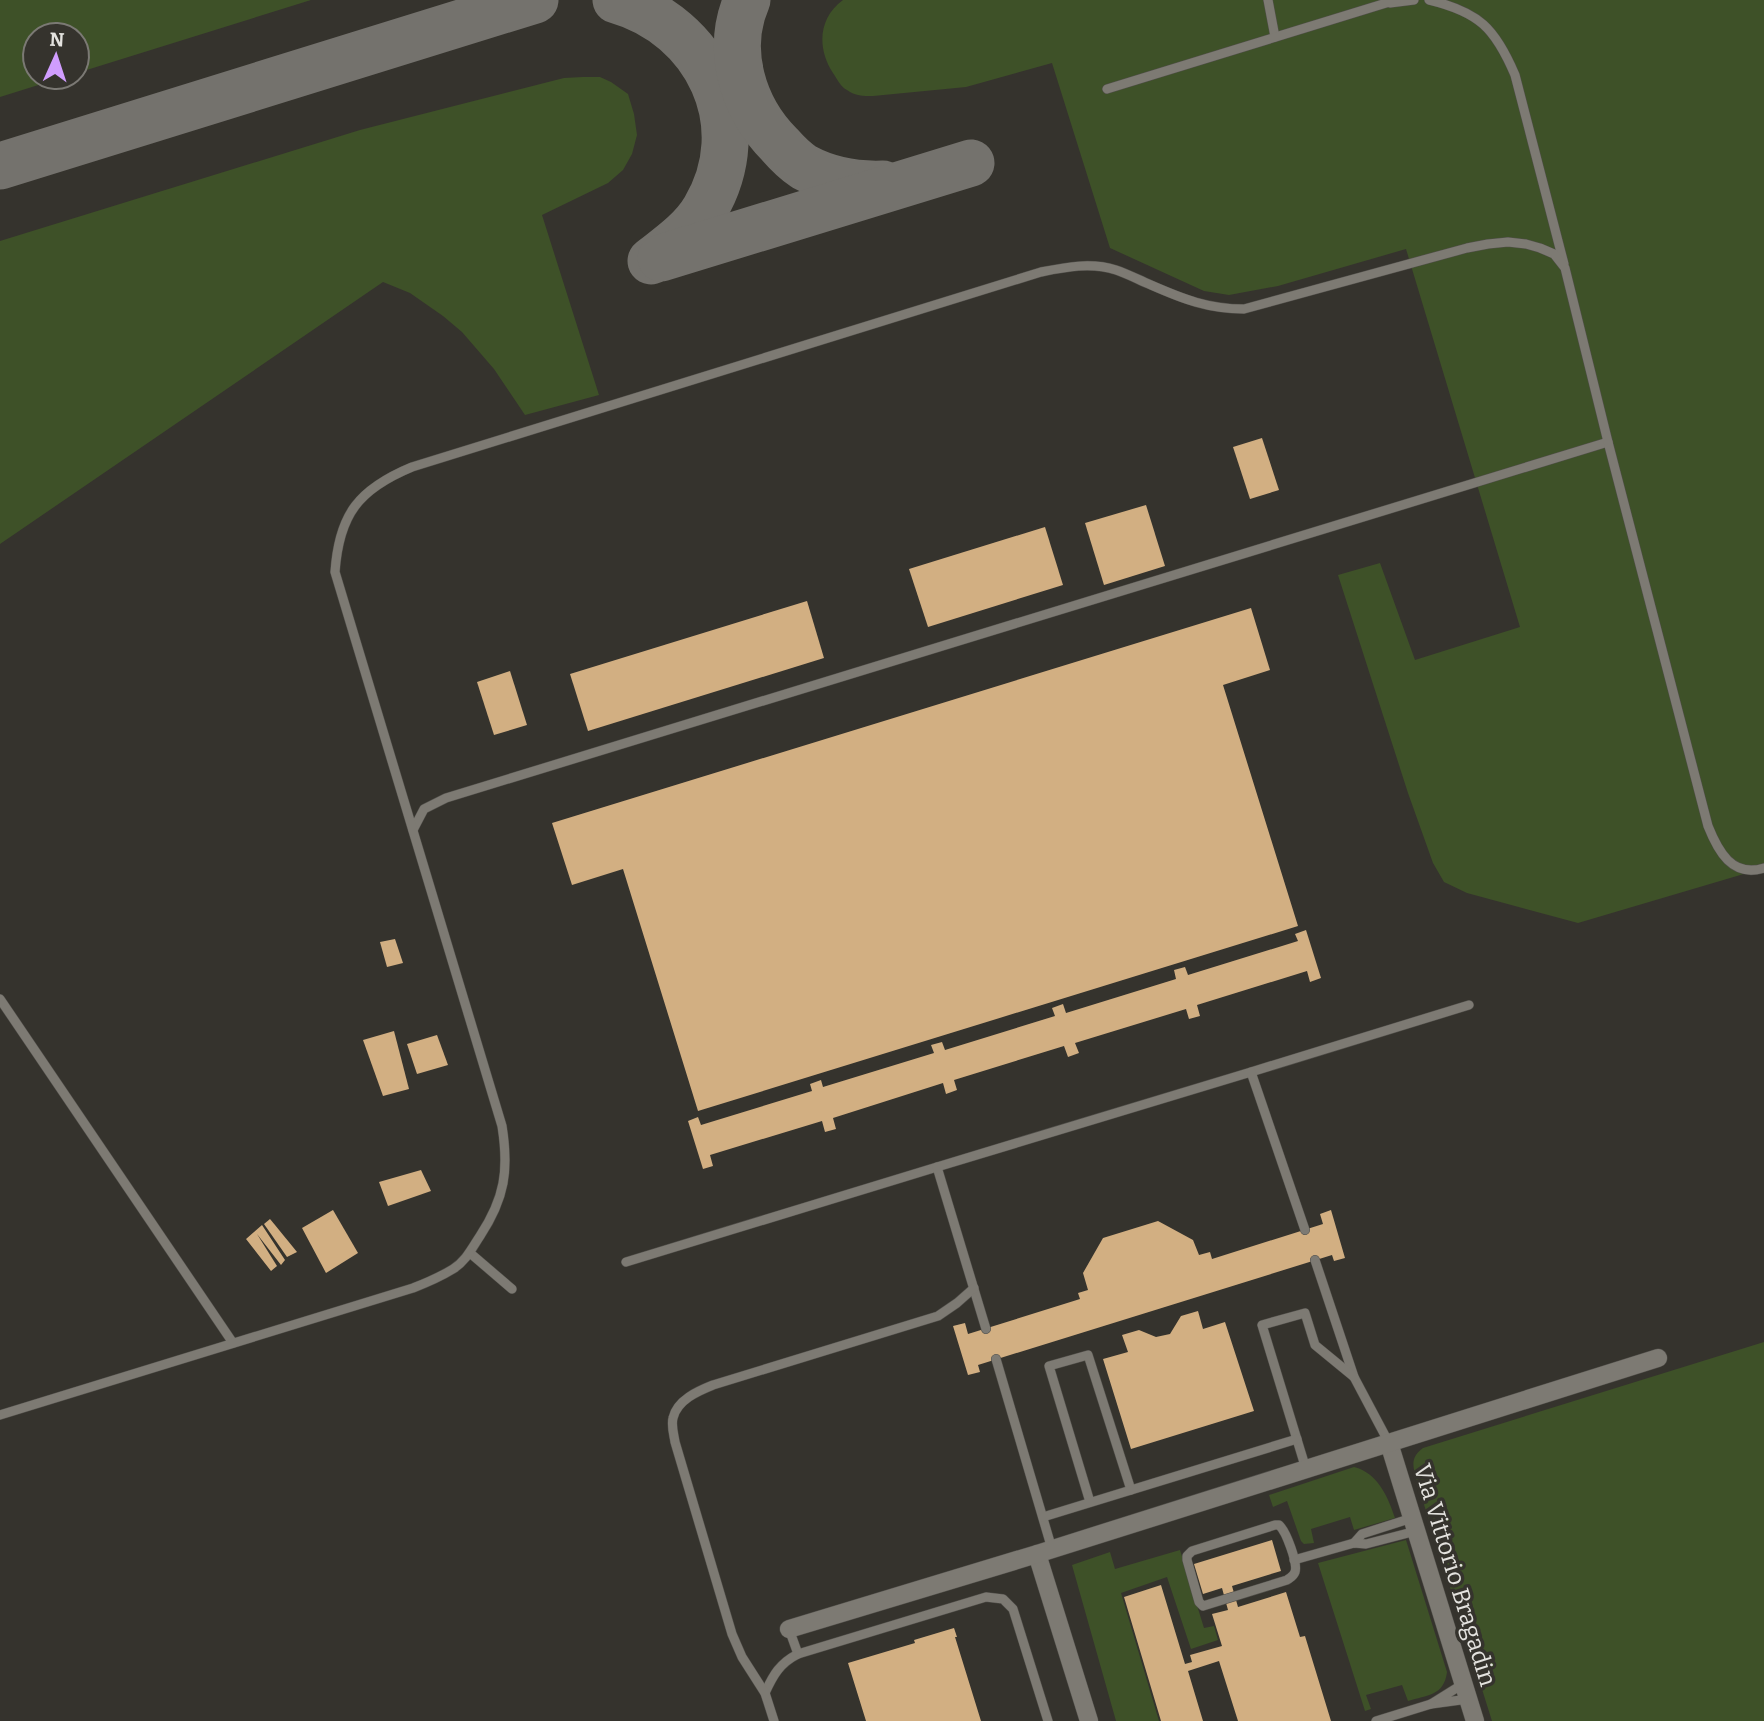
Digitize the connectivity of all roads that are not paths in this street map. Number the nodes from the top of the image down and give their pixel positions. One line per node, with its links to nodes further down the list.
1 (1268, 0): 6 (lane)
2 (1396, 0): 5 (lane)
3 (1414, 0): 5 (lane)
4 (1429, 0): 8 (lane)
5 (1381, 4): 6 (lane)
6 (1275, 37): 7 (lane)
7 (1107, 89)
8 (1565, 268): 9 (lane); 10 (lane)
9 (1608, 442): 10 (lane); 11 (lane)
10 (413, 830): 17 (lane)
11 (1764, 868)
12 (0, 999): 23 (lane)
13 (1469, 1005): 14 (lane)
14 (1251, 1072): 15 (lane); 16 (lane)
15 (937, 1167): 19 (lane); 20 (lane)
16 (1305, 1230)
17 (470, 1253): 21 (lane); 23 (lane)
18 (1315, 1260): 26 (lane)
19 (626, 1262)
20 (974, 1288): 22 (lane); 40 (lane)
21 (512, 1289)
22 (986, 1329)
23 (233, 1343): 27 (lane)
24 (1658, 1358): 29 (street)
25 (996, 1359): 33 (lane)
26 (1354, 1377): 28 (lane); 29 (lane)
27 (0, 1415)
28 (1297, 1439): 30 (lane); 31 (lane)
29 (1389, 1443): 30 (street); 34 (street, Via Vittorio Bragadin)
30 (1306, 1469): 35 (street)
31 (1131, 1490): 32 (lane); 32 (lane)
32 (1090, 1502): 33 (lane)
33 (1043, 1517): 35 (lane)
34 (1414, 1525): 36 (lane); 39 (street, Via Vittorio Bragadin)
35 (1044, 1551): 37 (street); 45 (street)
36 (1294, 1560): 36 (lane)
37 (789, 1629): 38 (lane)
38 (798, 1654): 40 (lane); 44 (lane)
39 (1466, 1692): 41 (lane); 41 (lane); 47 (street, Via Vittorio Bragadin)
40 (765, 1693): 43 (lane)
41 (1431, 1704): 42 (lane)
42 (1408, 1716): 46 (lane)
43 (774, 1721)
44 (1048, 1721)
45 (1089, 1721)
46 (1376, 1721)
47 (1475, 1721)

